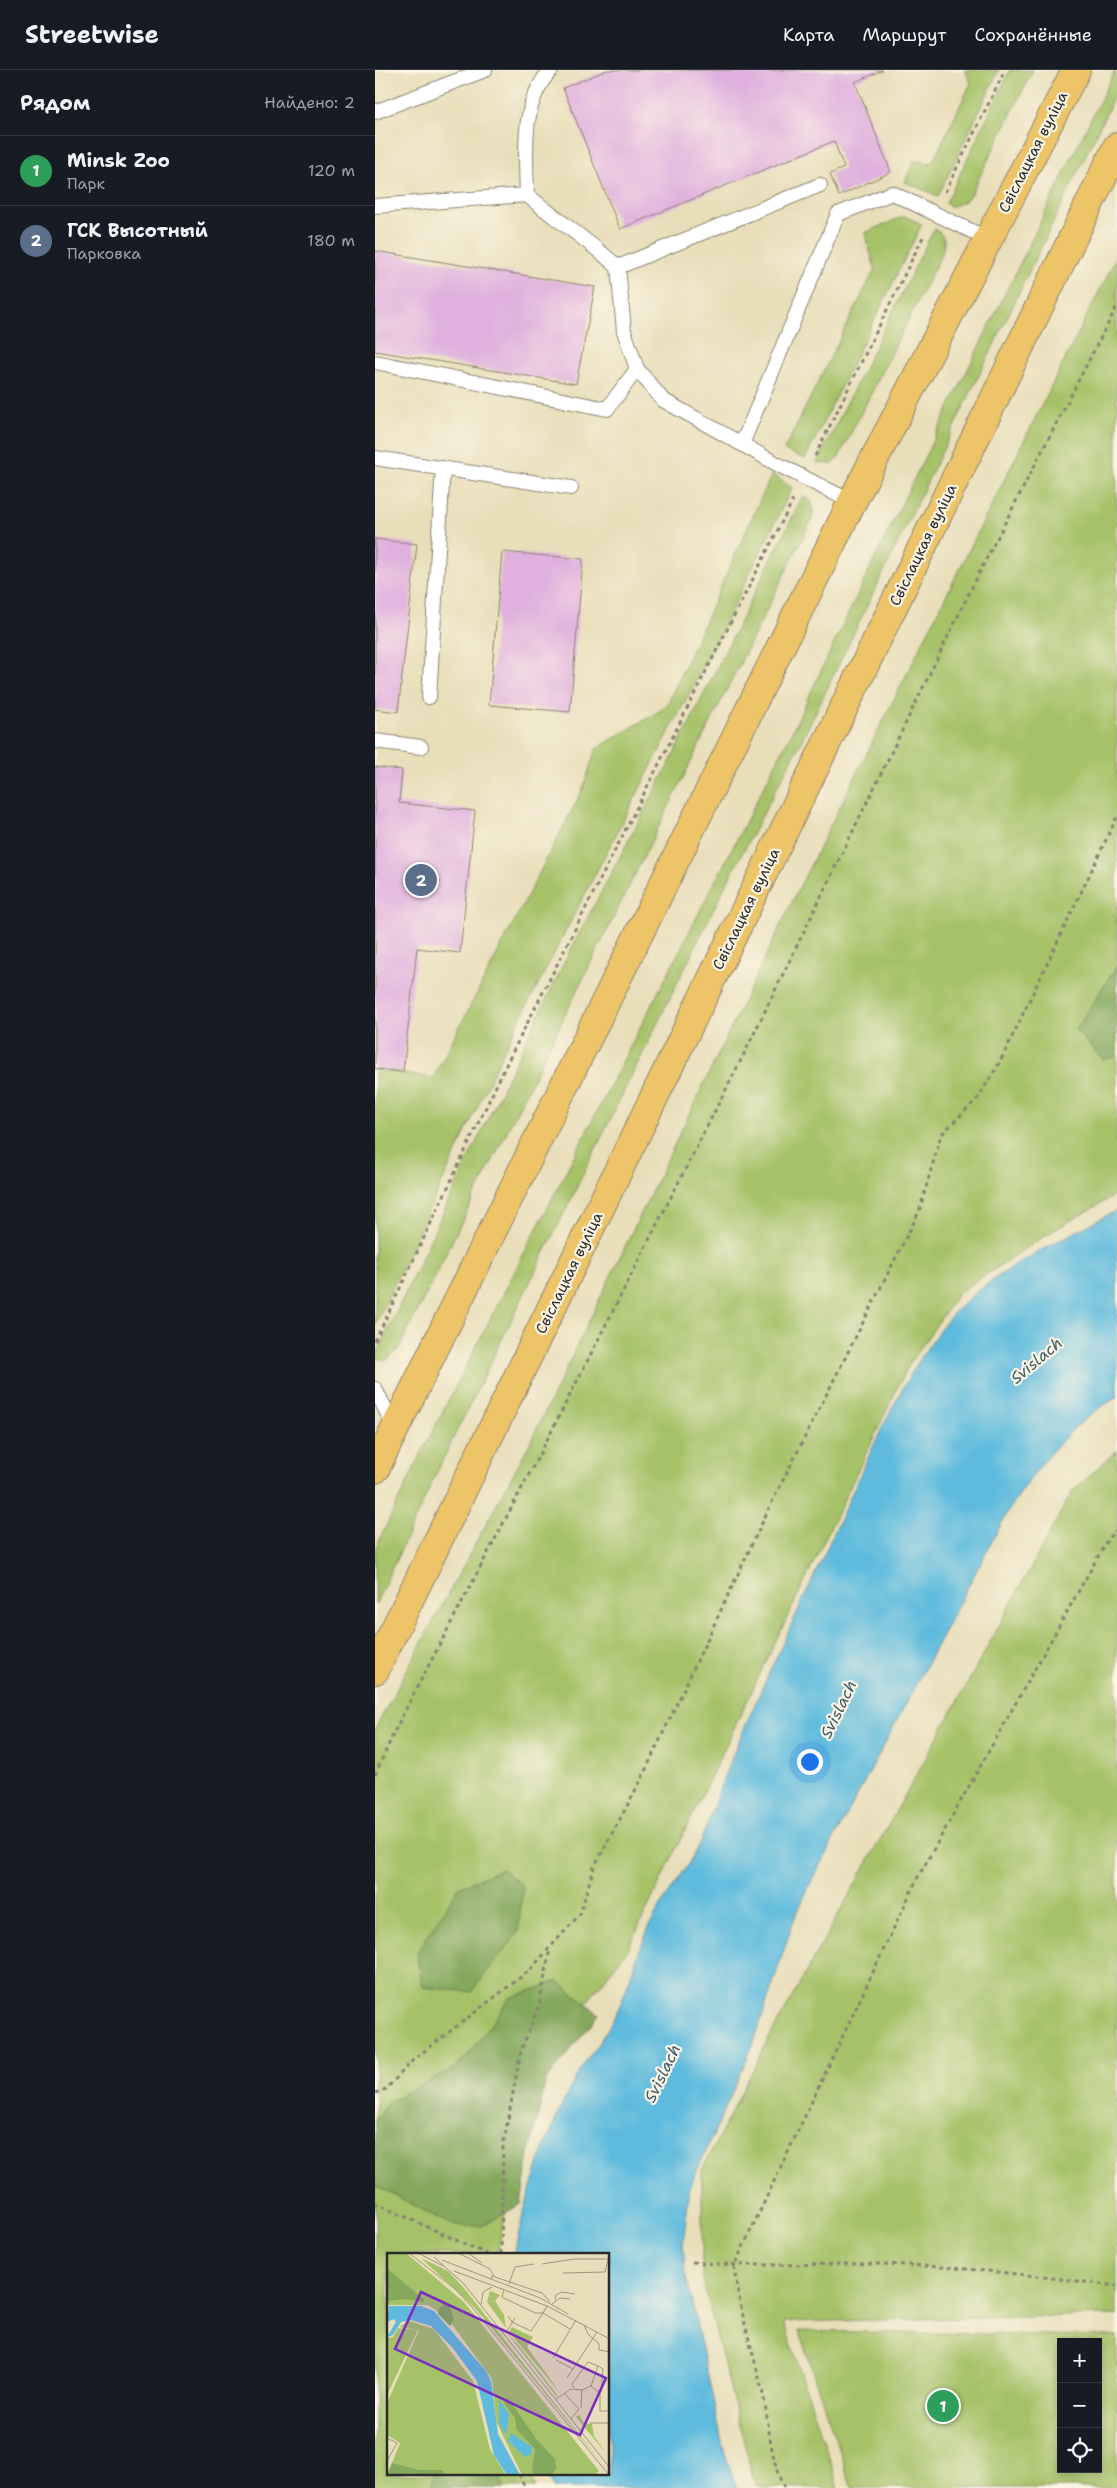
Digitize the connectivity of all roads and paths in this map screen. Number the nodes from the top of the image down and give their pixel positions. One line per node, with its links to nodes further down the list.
1 (485, 70): 5 (lane)
2 (551, 70): 8 (lane)
3 (1005, 70): 10 (path)
4 (1076, 70): 11 (main road, Свіслацкая вуліца)
5 (375, 112)
6 (1117, 147): 31 (main road, Свіслацкая вуліца)
7 (820, 185): 12 (lane)
8 (527, 195): 9 (lane); 12 (lane)
9 (375, 206)
10 (935, 214): 11 (lane); 16 (lane); 19 (path)
11 (988, 239): 21 (main road, Свіслацкая вуліца)
12 (618, 267): 15 (lane)
13 (1117, 306): 32 (path)
14 (375, 362): 15 (lane)
15 (637, 369): 16 (lane)
16 (742, 444): 19 (lane)
17 (375, 458): 18 (lane)
18 (443, 468): 20 (lane); 22 (lane)
19 (805, 476): 21 (lane); 26 (path)
20 (571, 488)
21 (852, 502): 28 (main road, Свіслацкая вуліца)
22 (429, 697)
23 (375, 741): 24 (lane)
24 (421, 746)
25 (1117, 817): 33 (path)
26 (375, 1341)
27 (375, 1389): 28 (lane)
28 (395, 1428): 29 (main road, Свіслацкая вуліца)
29 (375, 1469)
30 (1117, 1530): 39 (path)
31 (375, 1670)
32 (375, 1775)
33 (550, 1947): 34 (path); 37 (path)
34 (375, 2093)
35 (375, 2203): 36 (path)
36 (485, 2253)
37 (501, 2253)
38 (692, 2262): 39 (path)
39 (734, 2266): 40 (path); 43 (path)
40 (1117, 2286)
41 (520, 2476): 42 (path)
42 (525, 2488)
43 (784, 2488)

